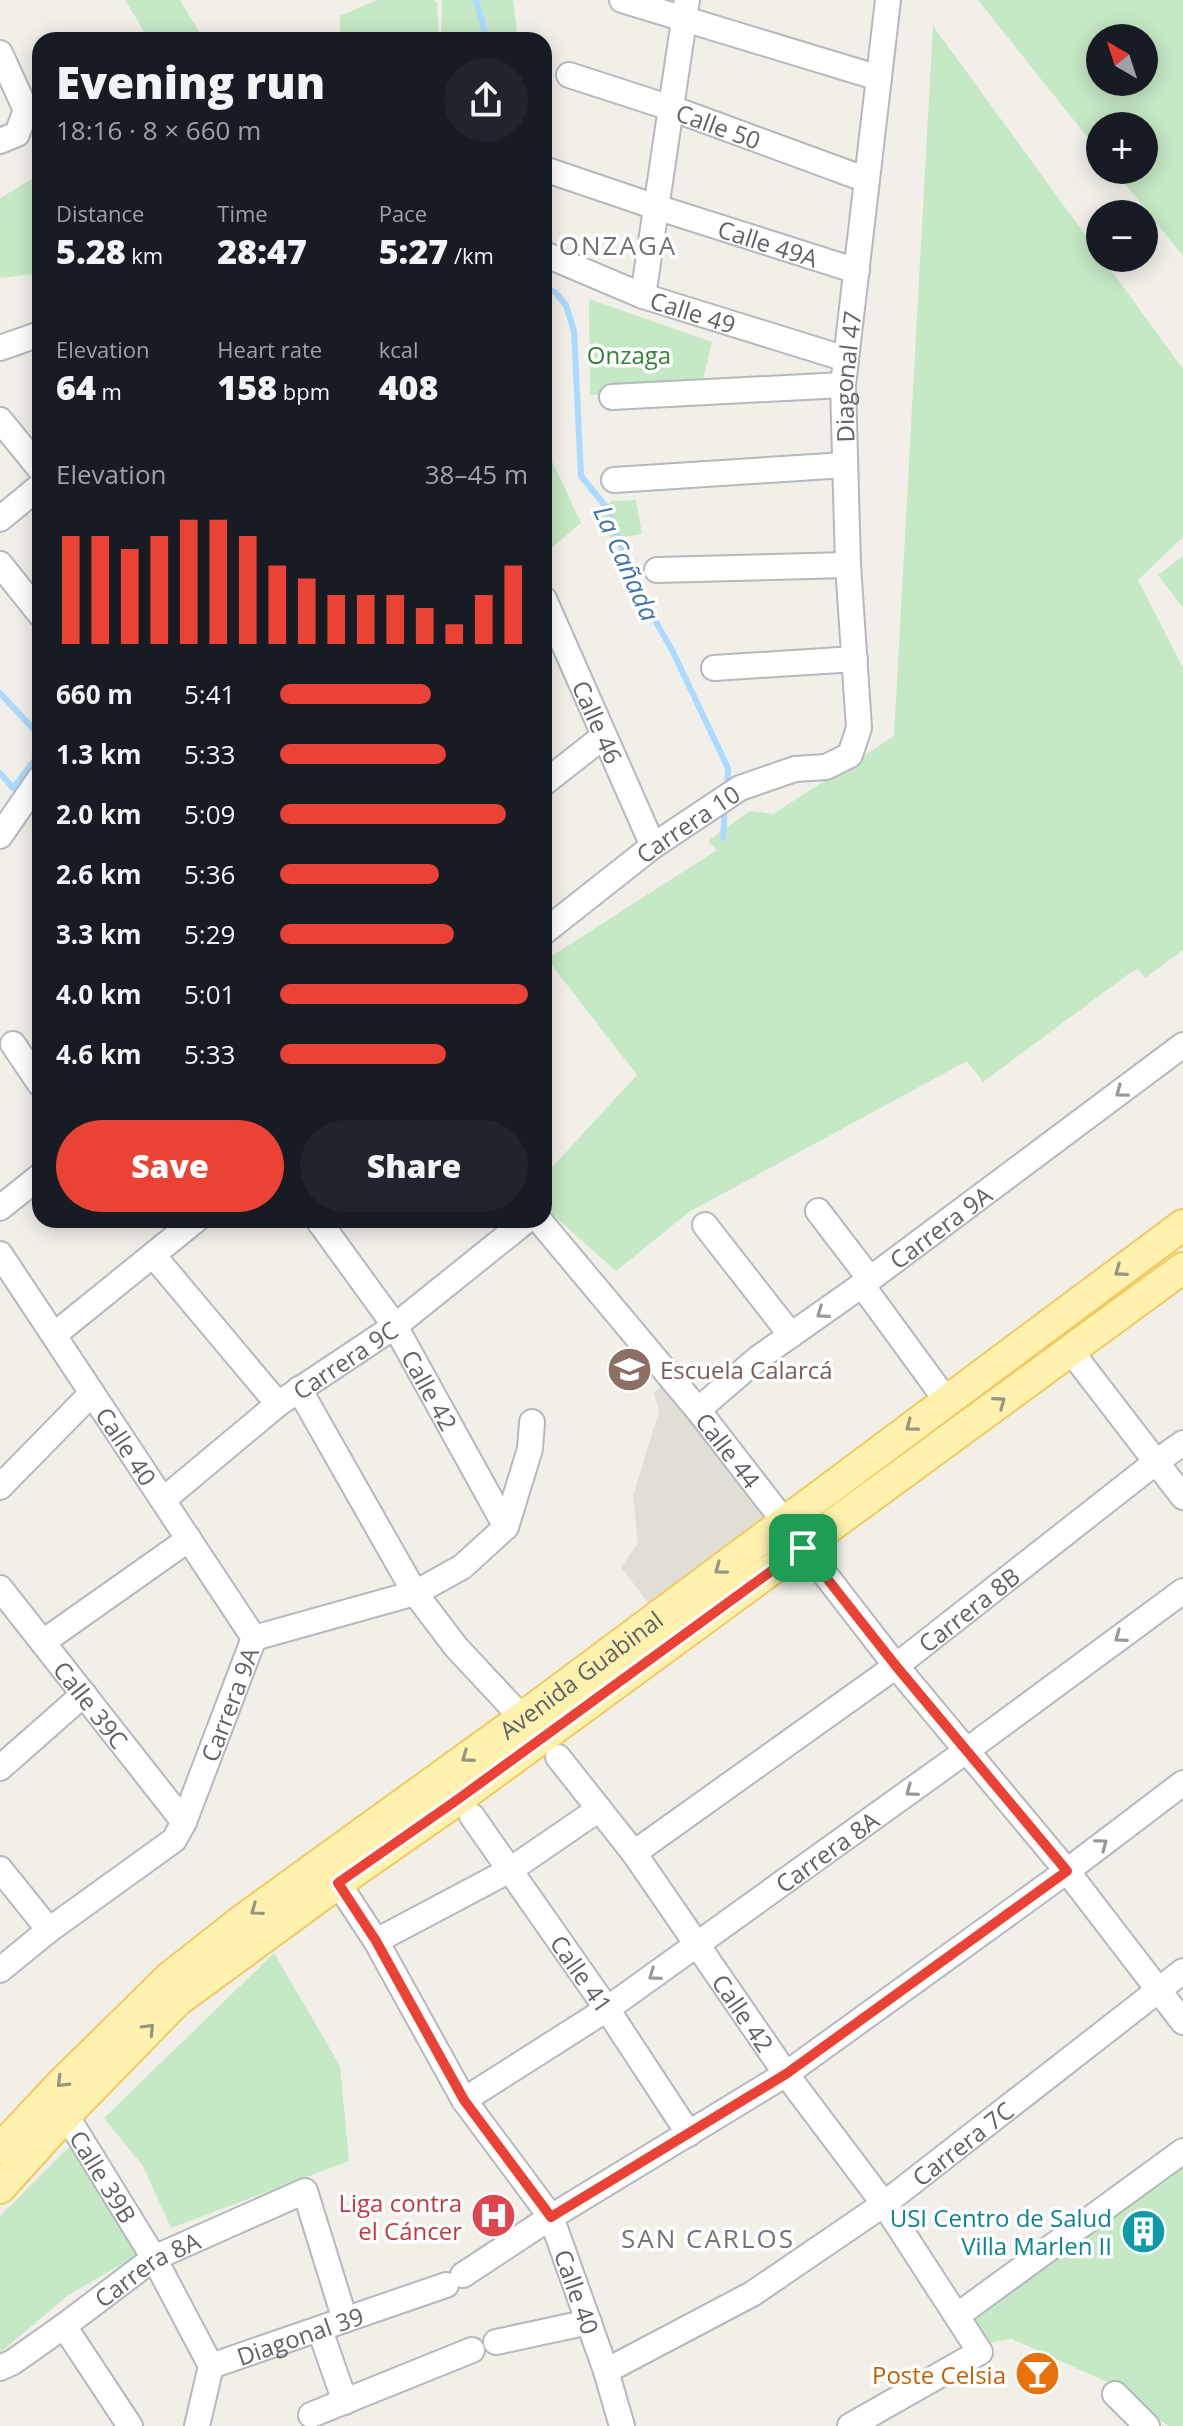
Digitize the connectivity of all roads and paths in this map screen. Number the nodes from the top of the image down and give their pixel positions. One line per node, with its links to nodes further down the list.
1 (622, 0): 3 (street)
2 (888, 0): 6 (street, Diagonal 47)
3 (686, 9): 6 (street); 7 (street)
4 (0, 53): 8 (street)
5 (569, 75): 7 (street, Calle 50)
6 (879, 78): 10 (street, Diagonal 47)
7 (671, 108): 10 (street, Calle 50); 11 (street)
8 (0, 141)
9 (552, 172): 11 (street, Calle 49A)
10 (867, 180): 13 (street, Diagonal 47)
11 (656, 207): 13 (street, Calle 49A); 14 (street)
12 (552, 257): 14 (street, Calle 49)
13 (857, 271): 17 (street, Diagonal 47)
14 (643, 296): 17 (street, Calle 49)
15 (32, 337): 16 (street)
16 (0, 348)
17 (846, 359): 18 (street, Diagonal 47)
18 (843, 385): 19 (street); 22 (street, Diagonal 47)
19 (612, 397)
20 (0, 420): 21 (street)
21 (32, 459)
22 (845, 465): 23 (street); 27 (street, Diagonal 47)
23 (614, 480)
24 (32, 493): 25 (street)
25 (0, 519)
26 (0, 564): 29 (street)
27 (848, 565): 28 (street); 31 (street, Diagonal 47)
28 (657, 570)
29 (32, 604)
30 (552, 622): 33 (street, Calle 46)
31 (855, 659): 32 (street); 34 (street, Diagonal 47)
32 (714, 668)
33 (604, 736): 35 (street); 38 (street, Calle 46)
34 (850, 755): 38 (street, Carrera 10)
35 (552, 777)
36 (32, 788): 37 (street)
37 (2, 827)
38 (653, 846): 39 (street, Carrera 10)
39 (552, 926)
40 (13, 1044): 42 (street)
41 (1183, 1045): 55 (street, Carrera 9A, one-way to 55)
42 (32, 1072)
43 (32, 1182): 44 (street)
44 (0, 1208)
45 (818, 1211): 55 (street)
46 (705, 1225): 58 (street)
47 (1183, 1225): 62 (main road, Avenida Guabinal, one-way to 62)
48 (186, 1228): 53 (street)
49 (324, 1228): 56 (street, Calle 42)
50 (517, 1228): 56 (street, Carrera 9C)
51 (546, 1228): 64 (street, Calle 44)
52 (0, 1254): 57 (street, Calle 40)
53 (153, 1255): 57 (street); 63 (street)
54 (1183, 1268): 59 (main road, Avenida Guabinal)
55 (866, 1282): 58 (street, Carrera 9A, one-way to 58); 62 (street)
56 (395, 1326): 60 (street, Carrera 9C); 72 (street, Calle 42)
57 (54, 1335): 61 (street, Calle 40)
58 (791, 1335): 64 (street, Carrera 9A)
59 (1070, 1350): 67 (street); 74 (main road, Avenida Guabinal, one-way to 59)
60 (299, 1389): 63 (street, Carrera 9C); 77 (street)
61 (92, 1393): 68 (street); 70 (street, Calle 40)
62 (946, 1400): 71 (main road, Avenida Guabinal, one-way to 71)
63 (278, 1404): 70 (street, Carrera 9C)
64 (698, 1410): 71 (street, Calle 44)
65 (532, 1422): 72 (street)
66 (1183, 1443): 67 (street, Carrera 8B)
67 (1156, 1462): 69 (street); 80 (street, Carrera 8B)
68 (0, 1487)
69 (1183, 1497)
70 (163, 1500): 73 (street, Calle 40)
71 (783, 1522): 74 (street, Calle 44); 107 (main road, Avenida Guabinal, one-way to 107)
72 (506, 1527): 77 (street, Carrera 9A)
73 (189, 1539): 78 (street, Calle 40); 79 (street)
74 (803, 1548): 80 (street, Calle 44); 94 (main road, Avenida Guabinal)
75 (0, 1588): 79 (street, Calle 39C)
76 (1183, 1591): 83 (street, Carrera 8A, one-way to 83)
77 (415, 1593): 78 (street, Carrera 9A); 82 (street)
78 (254, 1638): 89 (street, Carrera 9A)
79 (43, 1642): 81 (street, Calle 39C)
80 (896, 1666): 83 (street, Calle 44); 90 (street, Carrera 8B)
81 (84, 1694): 85 (street); 89 (street, Calle 39C)
82 (512, 1707)
83 (966, 1751): 93 (street, Calle 44); 97 (street, Carrera 8A, one-way to 97)
84 (558, 1757): 87 (street, Calle 42)
85 (0, 1768)
86 (1183, 1783): 93 (street, Diagonal 39, one-way to 86)
87 (599, 1809): 90 (street, Calle 42); 92 (street)
88 (472, 1816): 92 (street, Calle 41)
89 (184, 1822): 95 (street, Carrera 9A)
90 (634, 1853): 97 (street, Calle 42)
91 (0, 1869): 95 (street)
92 (510, 1870): 96 (street); 101 (street, Calle 41)
93 (1067, 1871): 100 (street, Calle 44); 103 (street, Diagonal 39)
94 (338, 1883): 96 (street, Calle 40); 105 (main road, Avenida Guabinal, one-way to 94)
95 (49, 1930): 98 (street, Carrera 9A)
96 (376, 1941): 104 (street, Calle 40)
97 (697, 1945): 101 (street, Carrera 8A, one-way to 101); 103 (street, Calle 42)
98 (0, 1970)
99 (1183, 1971): 100 (street, Carrera 7C)
100 (1159, 1989): 102 (street, Calle 44); 110 (street, Carrera 7C)
101 (607, 2009): 104 (street, Carrera 8A); 106 (street, Calle 41)
102 (1183, 2022)
103 (786, 2074): 106 (street, Diagonal 39); 110 (street, Calle 42)
104 (464, 2100): 111 (street, Calle 40)
105 (66, 2115): 109 (main road, Avenida Guabinal); 112 (street, Calle 39B)
106 (689, 2134): 111 (street, Diagonal 39)
107 (0, 2149)
108 (1183, 2151): 113 (street)
109 (0, 2188)
110 (884, 2204): 113 (street, Calle 42); 122 (street, Carrera 7C)
111 (551, 2217): 114 (street, Diagonal 39); 115 (street, Calle 40)
112 (154, 2258): 114 (street, Carrera 8A); 116 (street, Carrera 8A); 120 (street, Calle 39B)
113 (958, 2315): 129 (street, Calle 42)
114 (345, 2320): 117 (street, Diagonal 39)
115 (589, 2322): 118 (street); 122 (street, Calle 40)
116 (64, 2326): 121 (street, Carrera 8A); 126 (street)
117 (320, 2330): 120 (street, Diagonal 39); 124 (street)
118 (496, 2342)
119 (472, 2350): 124 (street)
120 (211, 2366): 127 (street, Diagonal 39)
121 (0, 2368)
122 (606, 2371): 128 (street, Calle 40)
123 (1115, 2394): 130 (street)
124 (345, 2402): 125 (street)
125 (311, 2415)
126 (130, 2426)
127 (197, 2426)
128 (622, 2426)
129 (850, 2426)
130 (1147, 2426)

